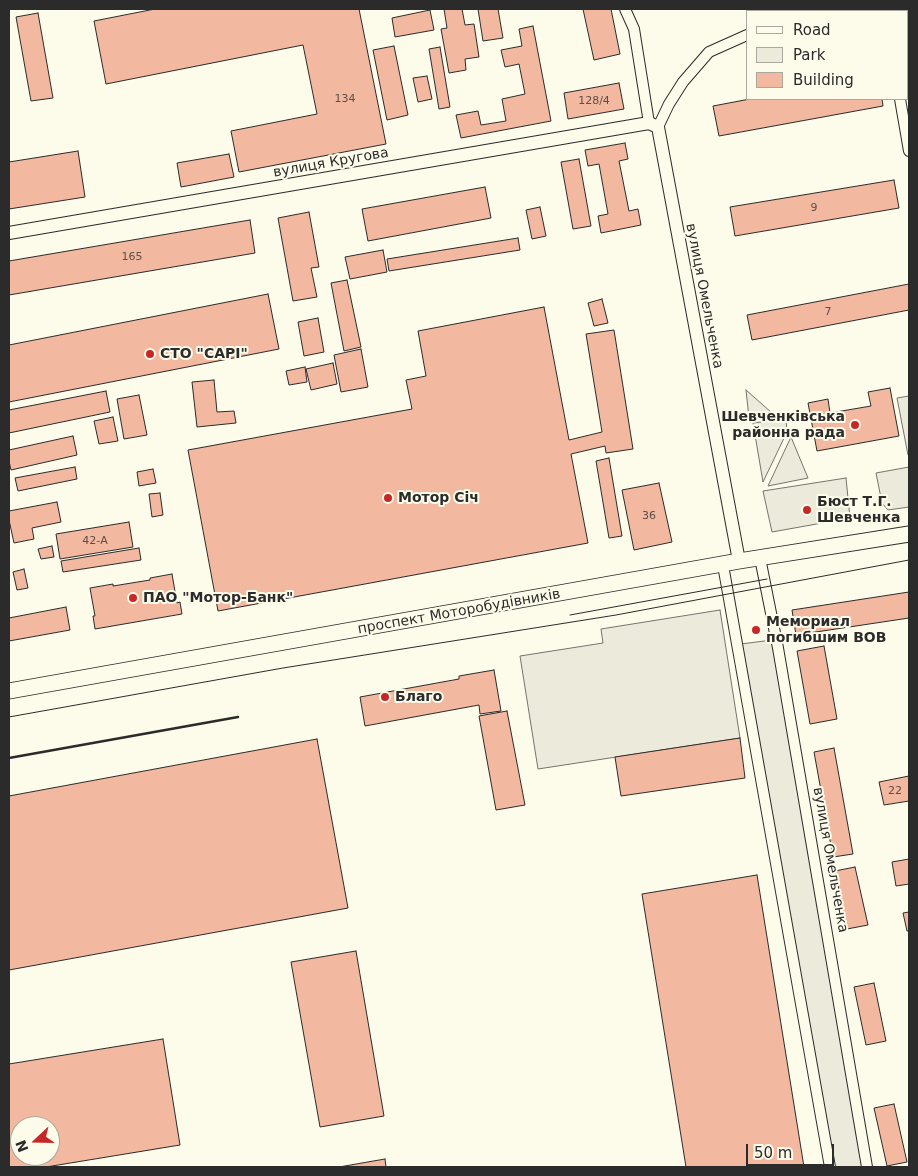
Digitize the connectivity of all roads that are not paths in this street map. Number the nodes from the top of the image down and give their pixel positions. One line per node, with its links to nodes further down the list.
1 (626, 9): 4 (street)
2 (746, 36): 4 (street)
3 (900, 100): 5 (street)
4 (653, 125): 6 (street, вулиця Кругова); 9 (street, вулиця Омельченка)
5 (909, 152)
6 (9, 234)
7 (909, 534): 8 (main road, проспект Моторобудівників)
8 (760, 558): 9 (main road, проспект Моторобудівників); 13 (street, вулиця Омельченка)
9 (739, 561): 10 (main road, проспект Моторобудівників)
10 (723, 565): 11 (main road, проспект Моторобудівників); 12 (street)
11 (9, 691)
12 (830, 1167)
13 (867, 1167)

